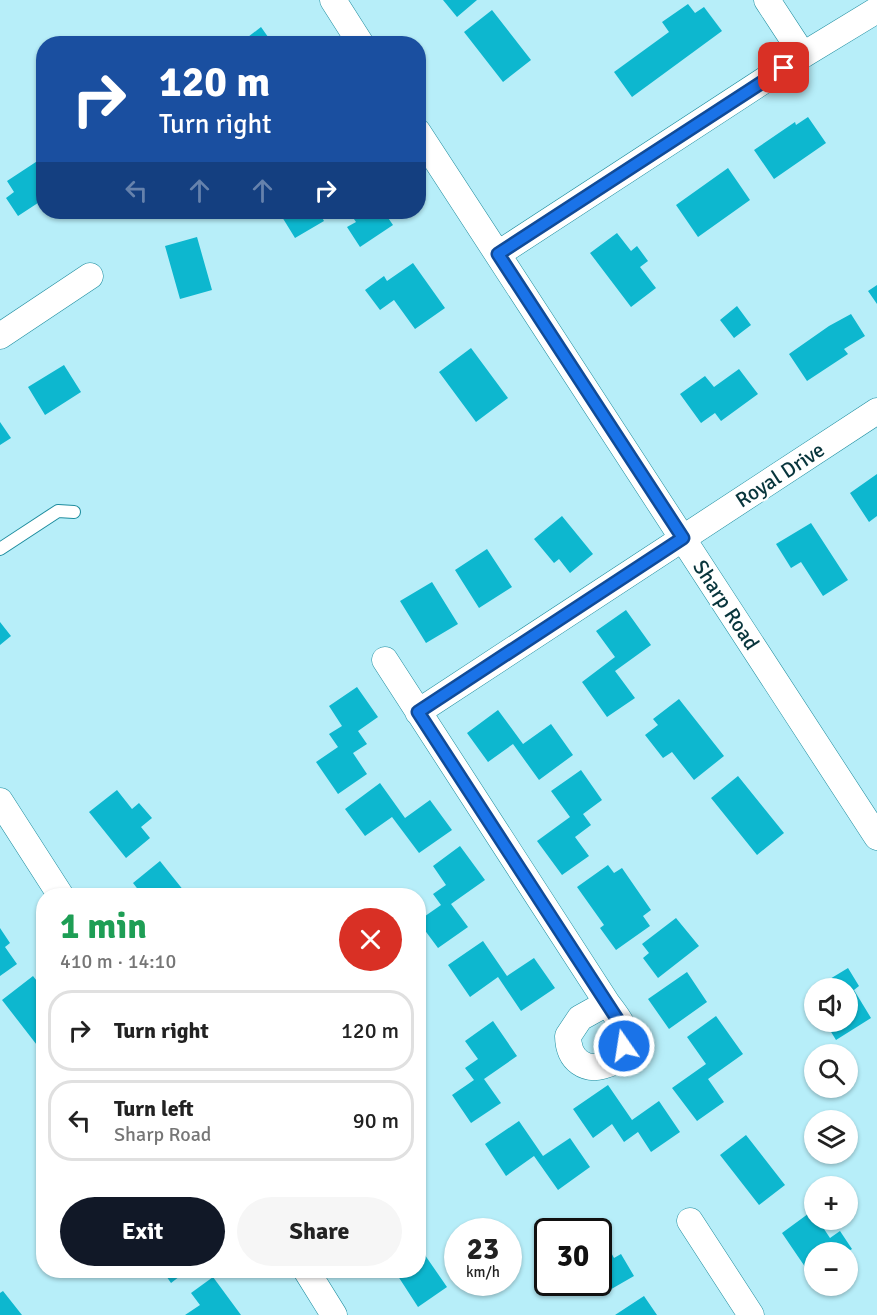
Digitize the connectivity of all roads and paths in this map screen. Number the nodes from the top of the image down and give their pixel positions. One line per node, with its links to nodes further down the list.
1 (333, 0): 4 (street)
2 (767, 0): 5 (street)
3 (877, 10): 5 (street)
4 (356, 36)
5 (803, 55): 7 (street)
6 (426, 144): 7 (street, Sharp Road)
7 (498, 254): 12 (street, Sharp Road)
8 (90, 276): 9 (street)
9 (0, 336)
10 (877, 411): 12 (street, Royal Drive)
11 (74, 512): 13 (lane)
12 (683, 538): 15 (street, Royal Drive); 17 (street, Sharp Road)
13 (0, 549)
14 (385, 660): 15 (street)
15 (418, 712): 19 (street)
16 (0, 801): 18 (street)
17 (877, 837)
18 (57, 888)
19 (607, 1003)
20 (690, 1221): 23 (street)
21 (311, 1278): 22 (street)
22 (334, 1315)
23 (751, 1315)

